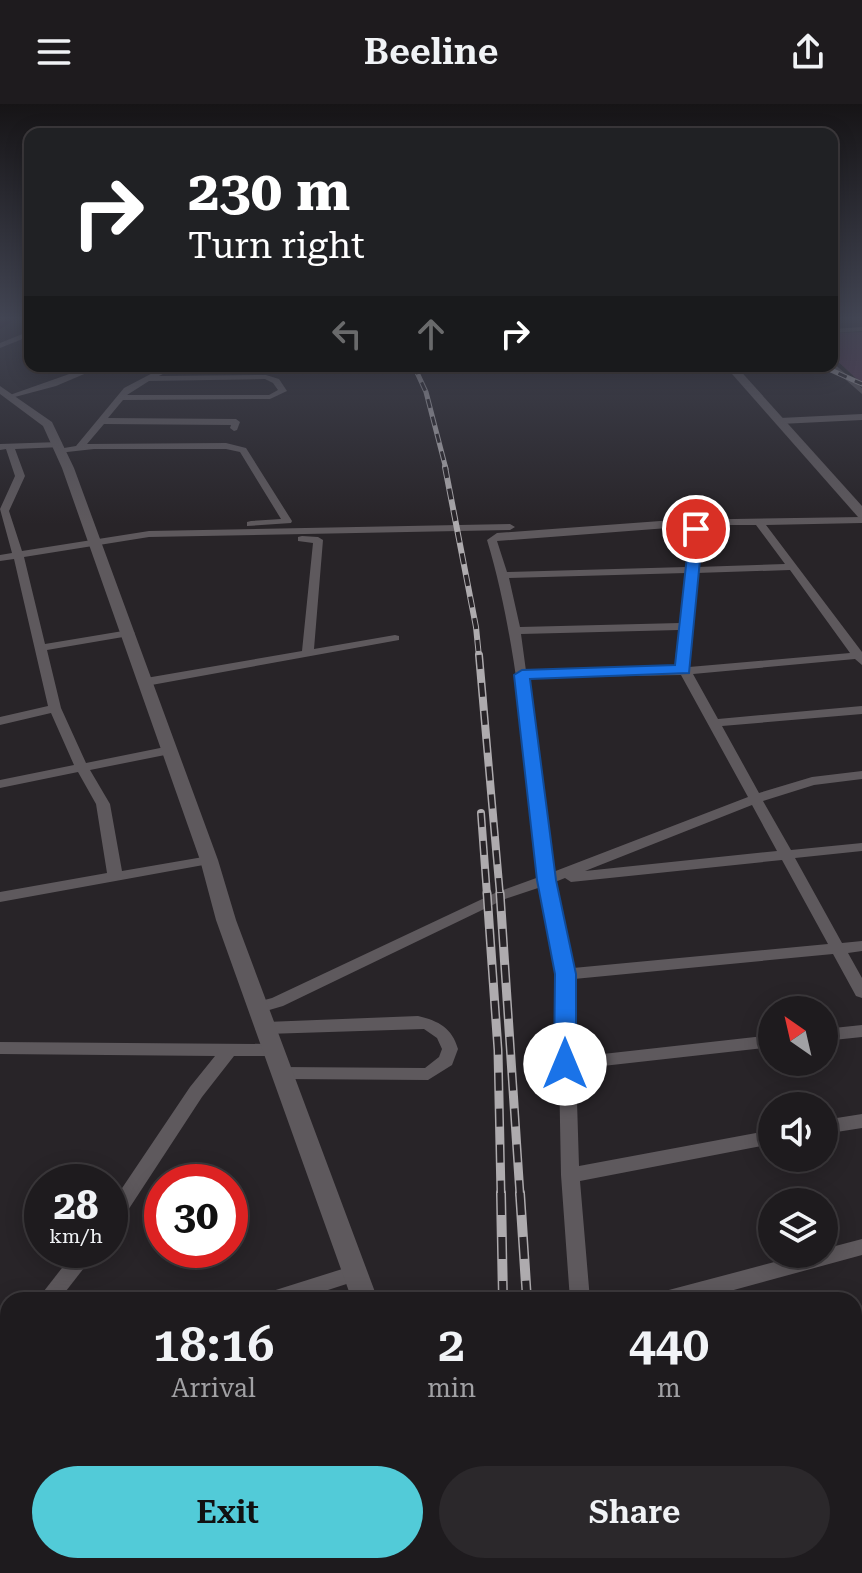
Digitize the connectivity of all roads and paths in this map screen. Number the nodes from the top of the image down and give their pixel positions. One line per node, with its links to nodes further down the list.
1 (38, 387): 5 (street)
2 (133, 387): 6 (street)
3 (280, 387): 6 (street)
4 (749, 387): 9 (street)
5 (6, 392): 12 (street)
6 (121, 398): 8 (street)
7 (862, 417): 9 (street)
8 (101, 421): 10 (street); 12 (street)
9 (780, 421): 13 (street)
10 (234, 428)
11 (5, 447): 12 (street); 17 (street)
12 (66, 448): 19 (street); 20 (street)
13 (862, 514)
14 (862, 520): 16 (street)
15 (681, 523): 18 (street); 19 (street); 25 (street)
16 (760, 523): 18 (street); 23 (street)
17 (4, 524): 21 (street)
18 (703, 524): 24 (street)
19 (195, 532): 20 (street); 31 (street)
20 (94, 543): 21 (street); 28 (street)
21 (18, 555): 22 (street); 30 (street)
22 (0, 558)
23 (794, 567): 24 (street); 32 (street)
24 (692, 572): 25 (street); 26 (street)
25 (503, 575): 27 (street)
26 (686, 626): 27 (street); 33 (street)
27 (515, 631): 34 (street)
28 (129, 633): 30 (street); 35 (street)
29 (395, 638): 31 (street)
30 (40, 648): 36 (street)
31 (308, 654): 35 (street)
32 (860, 657): 33 (street)
33 (684, 669): 34 (street); 39 (street)
34 (522, 675): 49 (street)
35 (146, 682): 40 (street)
36 (55, 708): 38 (street); 41 (street)
37 (862, 710): 39 (street)
38 (0, 721)
39 (715, 723): 44 (street)
40 (170, 750): 41 (street); 47 (street)
41 (81, 766): 43 (street); 48 (street)
42 (862, 775): 44 (street)
43 (0, 784)
44 (755, 799): 46 (street); 49 (street)
45 (862, 847): 46 (street)
46 (786, 854): 49 (street); 52 (street)
47 (209, 860): 48 (street); 55 (street)
48 (115, 875): 50 (street)
49 (547, 880): 53 (street); 55 (street)
50 (0, 897)
51 (862, 946): 52 (street)
52 (837, 948): 53 (street); 54 (street)
53 (566, 974): 63 (street)
54 (862, 992)
55 (259, 1007): 56 (street)
56 (266, 1028): 61 (street); 64 (street)
57 (862, 1031): 58 (street)
58 (838, 1034)
59 (758, 1043): 63 (street)
60 (0, 1048): 62 (street)
61 (273, 1050): 62 (street); 64 (street)
62 (228, 1051): 69 (street)
63 (565, 1064): 68 (street)
64 (281, 1073): 72 (street)
65 (862, 1121): 66 (street)
66 (838, 1125)
67 (758, 1140): 68 (street)
68 (570, 1175): 76 (street)
69 (128, 1194)
70 (862, 1247): 77 (street)
71 (73, 1268): 73 (street)
72 (355, 1273): 74 (street); 75 (street)
73 (54, 1292)
74 (295, 1292)
75 (362, 1292)
76 (579, 1292)
77 (695, 1292)

